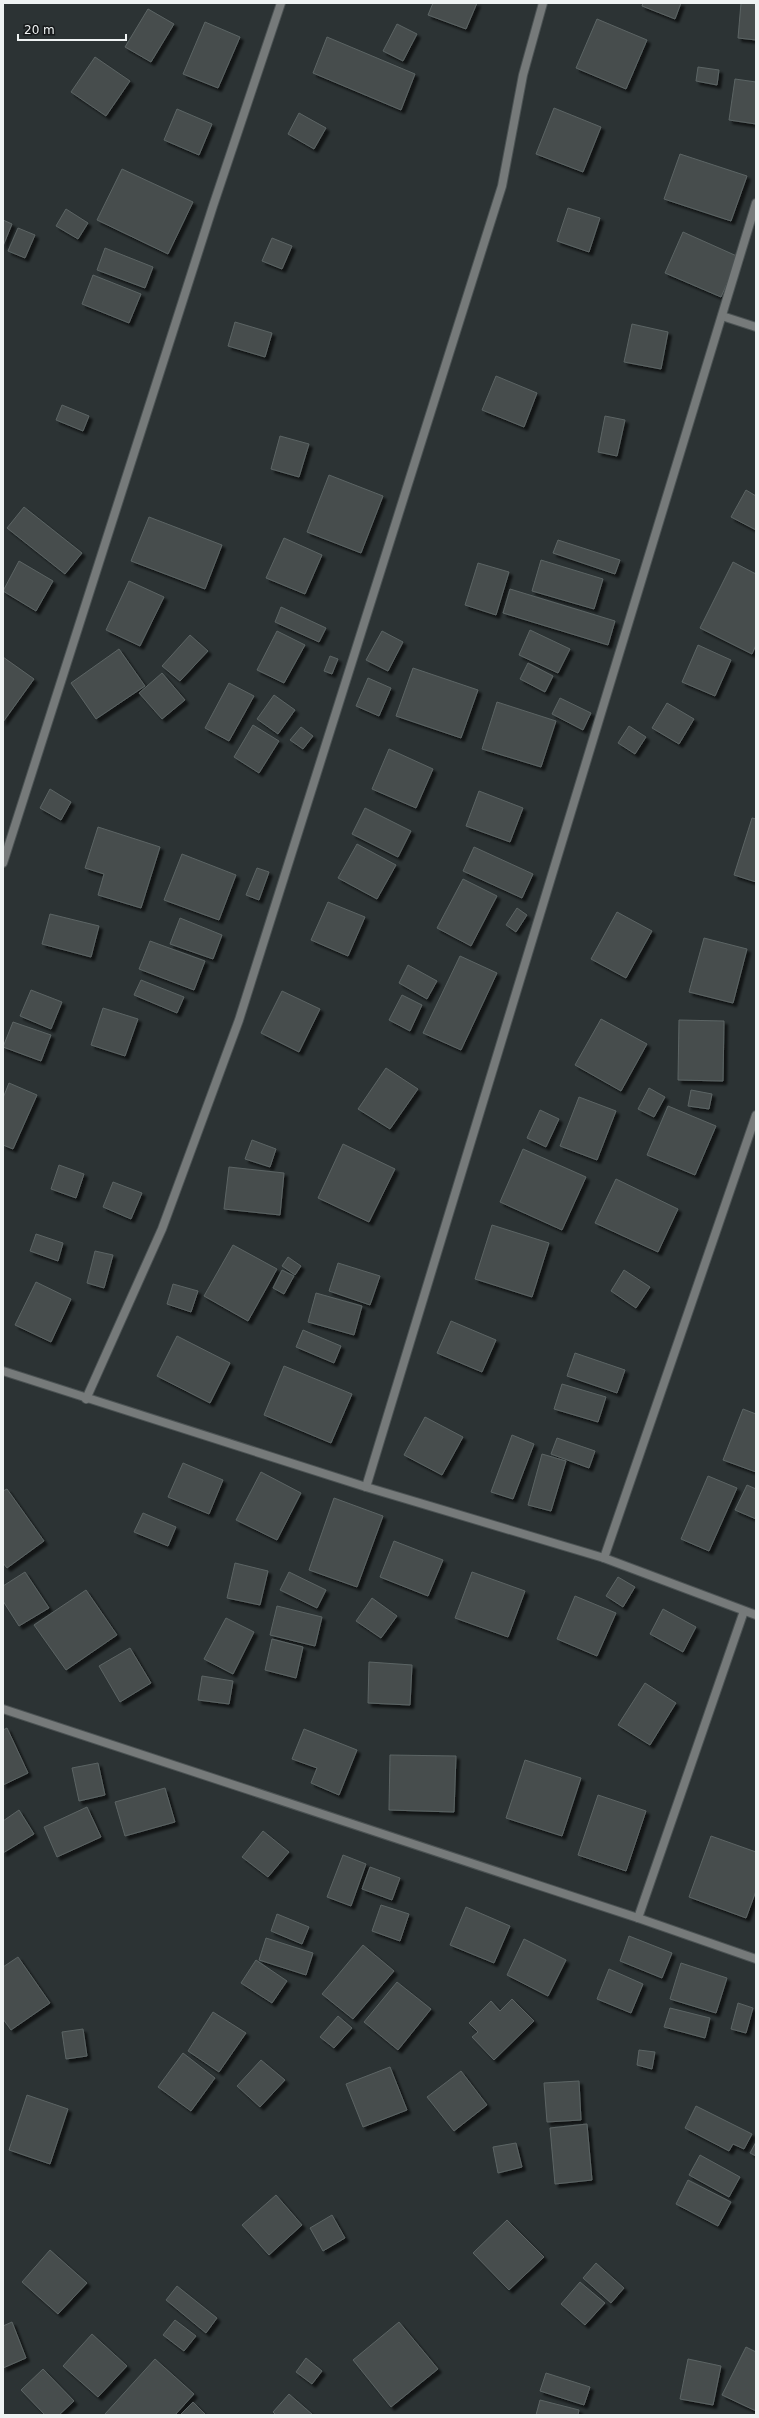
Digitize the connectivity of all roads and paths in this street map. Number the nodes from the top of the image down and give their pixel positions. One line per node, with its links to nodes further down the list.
1 (281, 3): 6 (street)
2 (543, 3): 9 (street)
3 (756, 203): 4 (street)
4 (722, 316): 5 (street); 10 (street)
5 (756, 327)
6 (3, 863)
7 (756, 1115): 11 (street)
8 (3, 1371): 9 (street)
9 (86, 1399): 10 (street)
10 (366, 1487): 11 (street)
11 (604, 1558): 12 (street)
12 (744, 1611): 13 (street); 15 (street)
13 (756, 1615)
14 (3, 1709): 15 (street)
15 (638, 1918): 16 (street)
16 (756, 1959)

